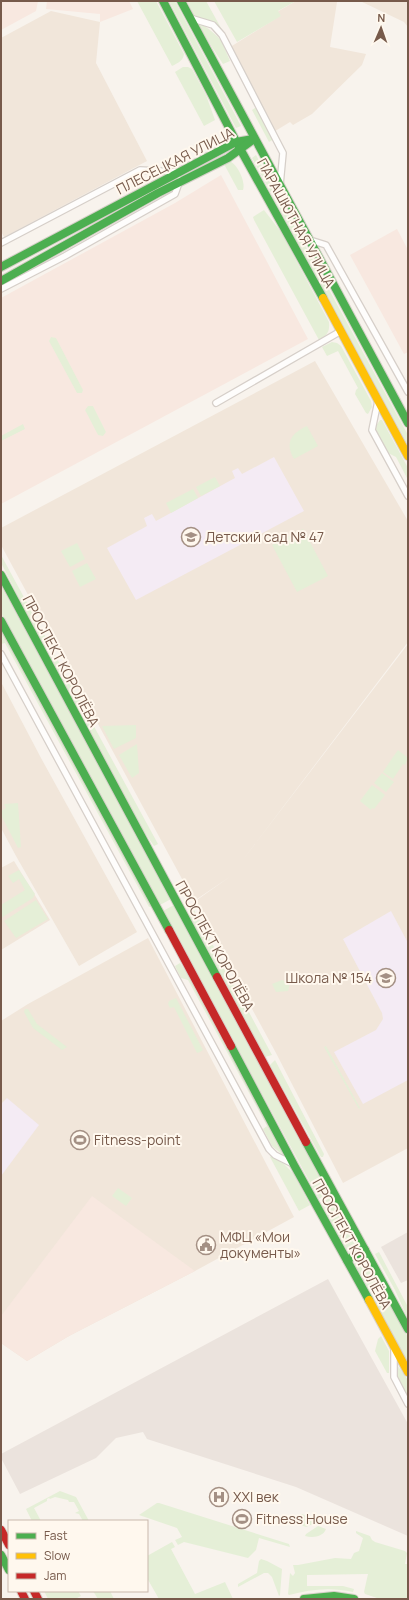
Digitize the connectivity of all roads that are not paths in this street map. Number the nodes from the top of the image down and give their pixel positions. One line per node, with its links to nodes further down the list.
1 (163, 1): 5 (street, ПАРАШЮТНАЯ УЛИЦА)
2 (181, 1): 3 (street, ПАРАШЮТНАЯ УЛИЦА)
3 (190, 18): 4 (street, ПАРАШЮТНАЯ УЛИЦА); 8 (street)
4 (254, 139): 5 (street, ПЛЕСЕЦКАЯ УЛИЦА); 6 (street, ПЛЕСЕЦКАЯ УЛИЦА); 8 (street, ПАРАШЮТНАЯ УЛИЦА)
5 (236, 142): 6 (street, ПАРАШЮТНАЯ УЛИЦА); 7 (street, ПЛЕСЕЦКАЯ УЛИЦА)
6 (241, 150): 7 (street, ПЛЕСЕЦКАЯ УЛИЦА); 14 (street, ПАРАШЮТНАЯ УЛИЦА)
7 (179, 176): 10 (street); 11 (street, ПЛЕСЕЦКАЯ УЛИЦА); 12 (street, ПЛЕСЕЦКАЯ УЛИЦА); 13 (street)
8 (280, 187): 9 (street, ПАРАШЮТНАЯ УЛИЦА)
9 (308, 239): 15 (street); 18 (street, ПАРАШЮТНАЯ УЛИЦА)
10 (1, 243)
11 (1, 267)
12 (1, 281)
13 (1, 289)
14 (341, 331): 16 (street, ПАРАШЮТНАЯ УЛИЦА); 17 (street)
15 (408, 392)
16 (378, 401): 19 (street, ПАРАШЮТНАЯ УЛИЦА); 20 (street)
17 (216, 403)
18 (408, 423)
19 (408, 456)
20 (408, 496)
21 (1, 575): 25 (street, ПРОСПЕКТ КОРОЛЁВА)
22 (1, 621): 24 (street, ПРОСПЕКТ КОРОЛЁВА)
23 (1, 654): 24 (street)
24 (294, 1165): 26 (street, ПРОСПЕКТ КОРОЛЁВА)
25 (366, 1250): 26 (street); 27 (street, ПРОСПЕКТ КОРОЛЁВА)
26 (347, 1260): 28 (street, ПРОСПЕКТ КОРОЛЁВА)
27 (408, 1329)
28 (394, 1348): 29 (street, ПРОСПЕКТ КОРОЛЁВА); 30 (street)
29 (408, 1372)
30 (408, 1404)
31 (1, 1530): 32 (street)
32 (8, 1543)
33 (1, 1555): 34 (street)
34 (8, 1568)
35 (304, 1599): 36 (street)
36 (354, 1599)

